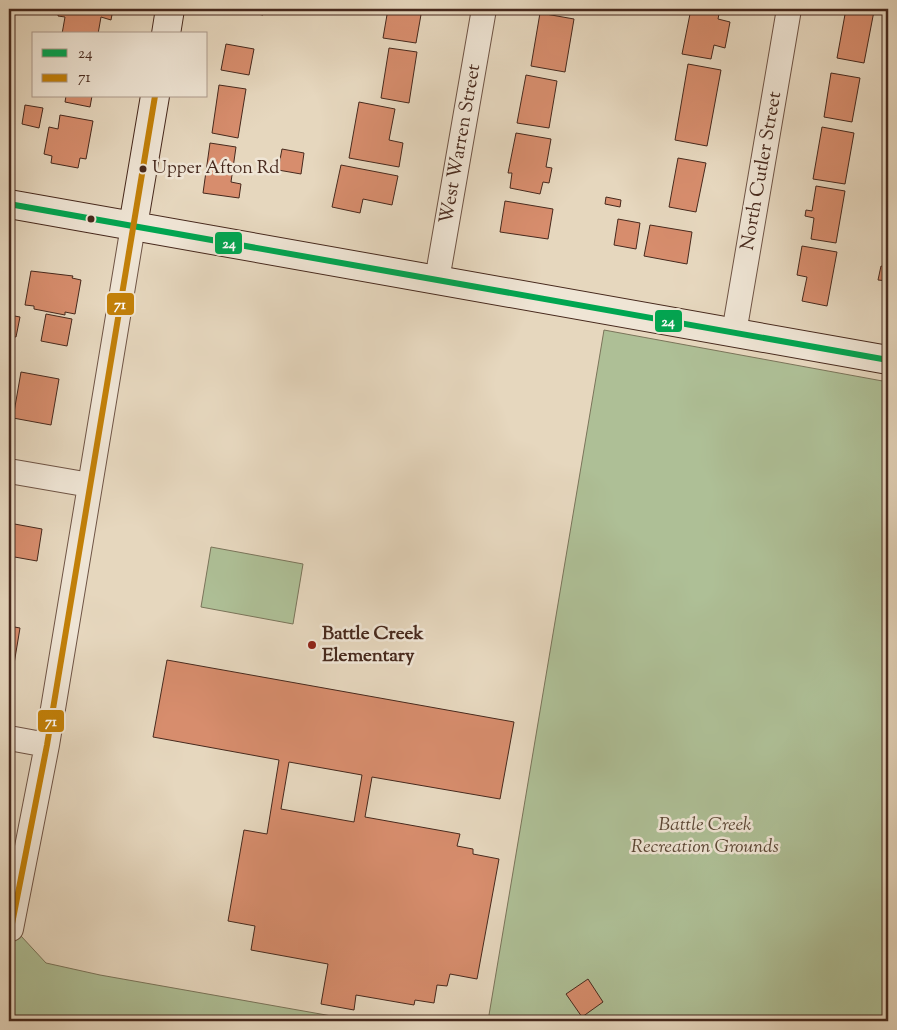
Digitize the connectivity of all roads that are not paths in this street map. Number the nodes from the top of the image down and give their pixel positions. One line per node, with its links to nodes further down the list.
1 (170, 9): 4 (street)
2 (484, 9): 8 (street, West Warren Street)
3 (789, 9): 9 (street, North Cutler Street)
4 (166, 32)
5 (155, 98): 7 (street)
6 (9, 204): 7 (street)
7 (133, 226): 8 (street); 12 (street)
8 (437, 280): 9 (street)
9 (734, 333): 10 (street)
10 (888, 360)
11 (9, 471): 12 (street)
12 (90, 485): 14 (street)
13 (9, 738): 14 (street)
14 (46, 745): 15 (street)
15 (11, 929)

